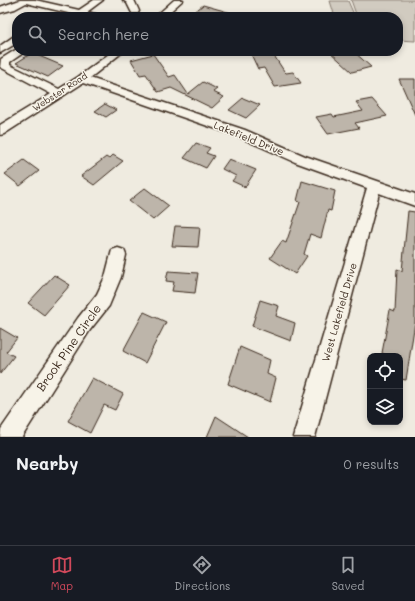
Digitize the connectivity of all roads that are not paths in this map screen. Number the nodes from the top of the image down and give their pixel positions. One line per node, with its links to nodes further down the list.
1 (25, 0): 5 (street); 6 (street)
2 (99, 0): 10 (street)
3 (127, 0): 7 (street)
4 (179, 0): 11 (street)
5 (59, 8): 8 (street); 9 (street)
6 (0, 10)
7 (135, 11)
8 (53, 12)
9 (77, 12)
10 (82, 12)
11 (165, 12)
12 (12, 42): 13 (street)
13 (0, 50)
14 (13, 56): 17 (street)
15 (112, 56): 16 (street, Webster Road)
16 (82, 79): 17 (street, Webster Road); 19 (street, Lakefield Drive)
17 (60, 93): 18 (street, Webster Road)
18 (0, 131)
19 (374, 186): 20 (street, Lakefield Drive); 23 (street, West Lakefield Drive)
20 (415, 200)
21 (118, 255): 22 (street, Brook Pine Circle)
22 (9, 437)
23 (304, 437)

